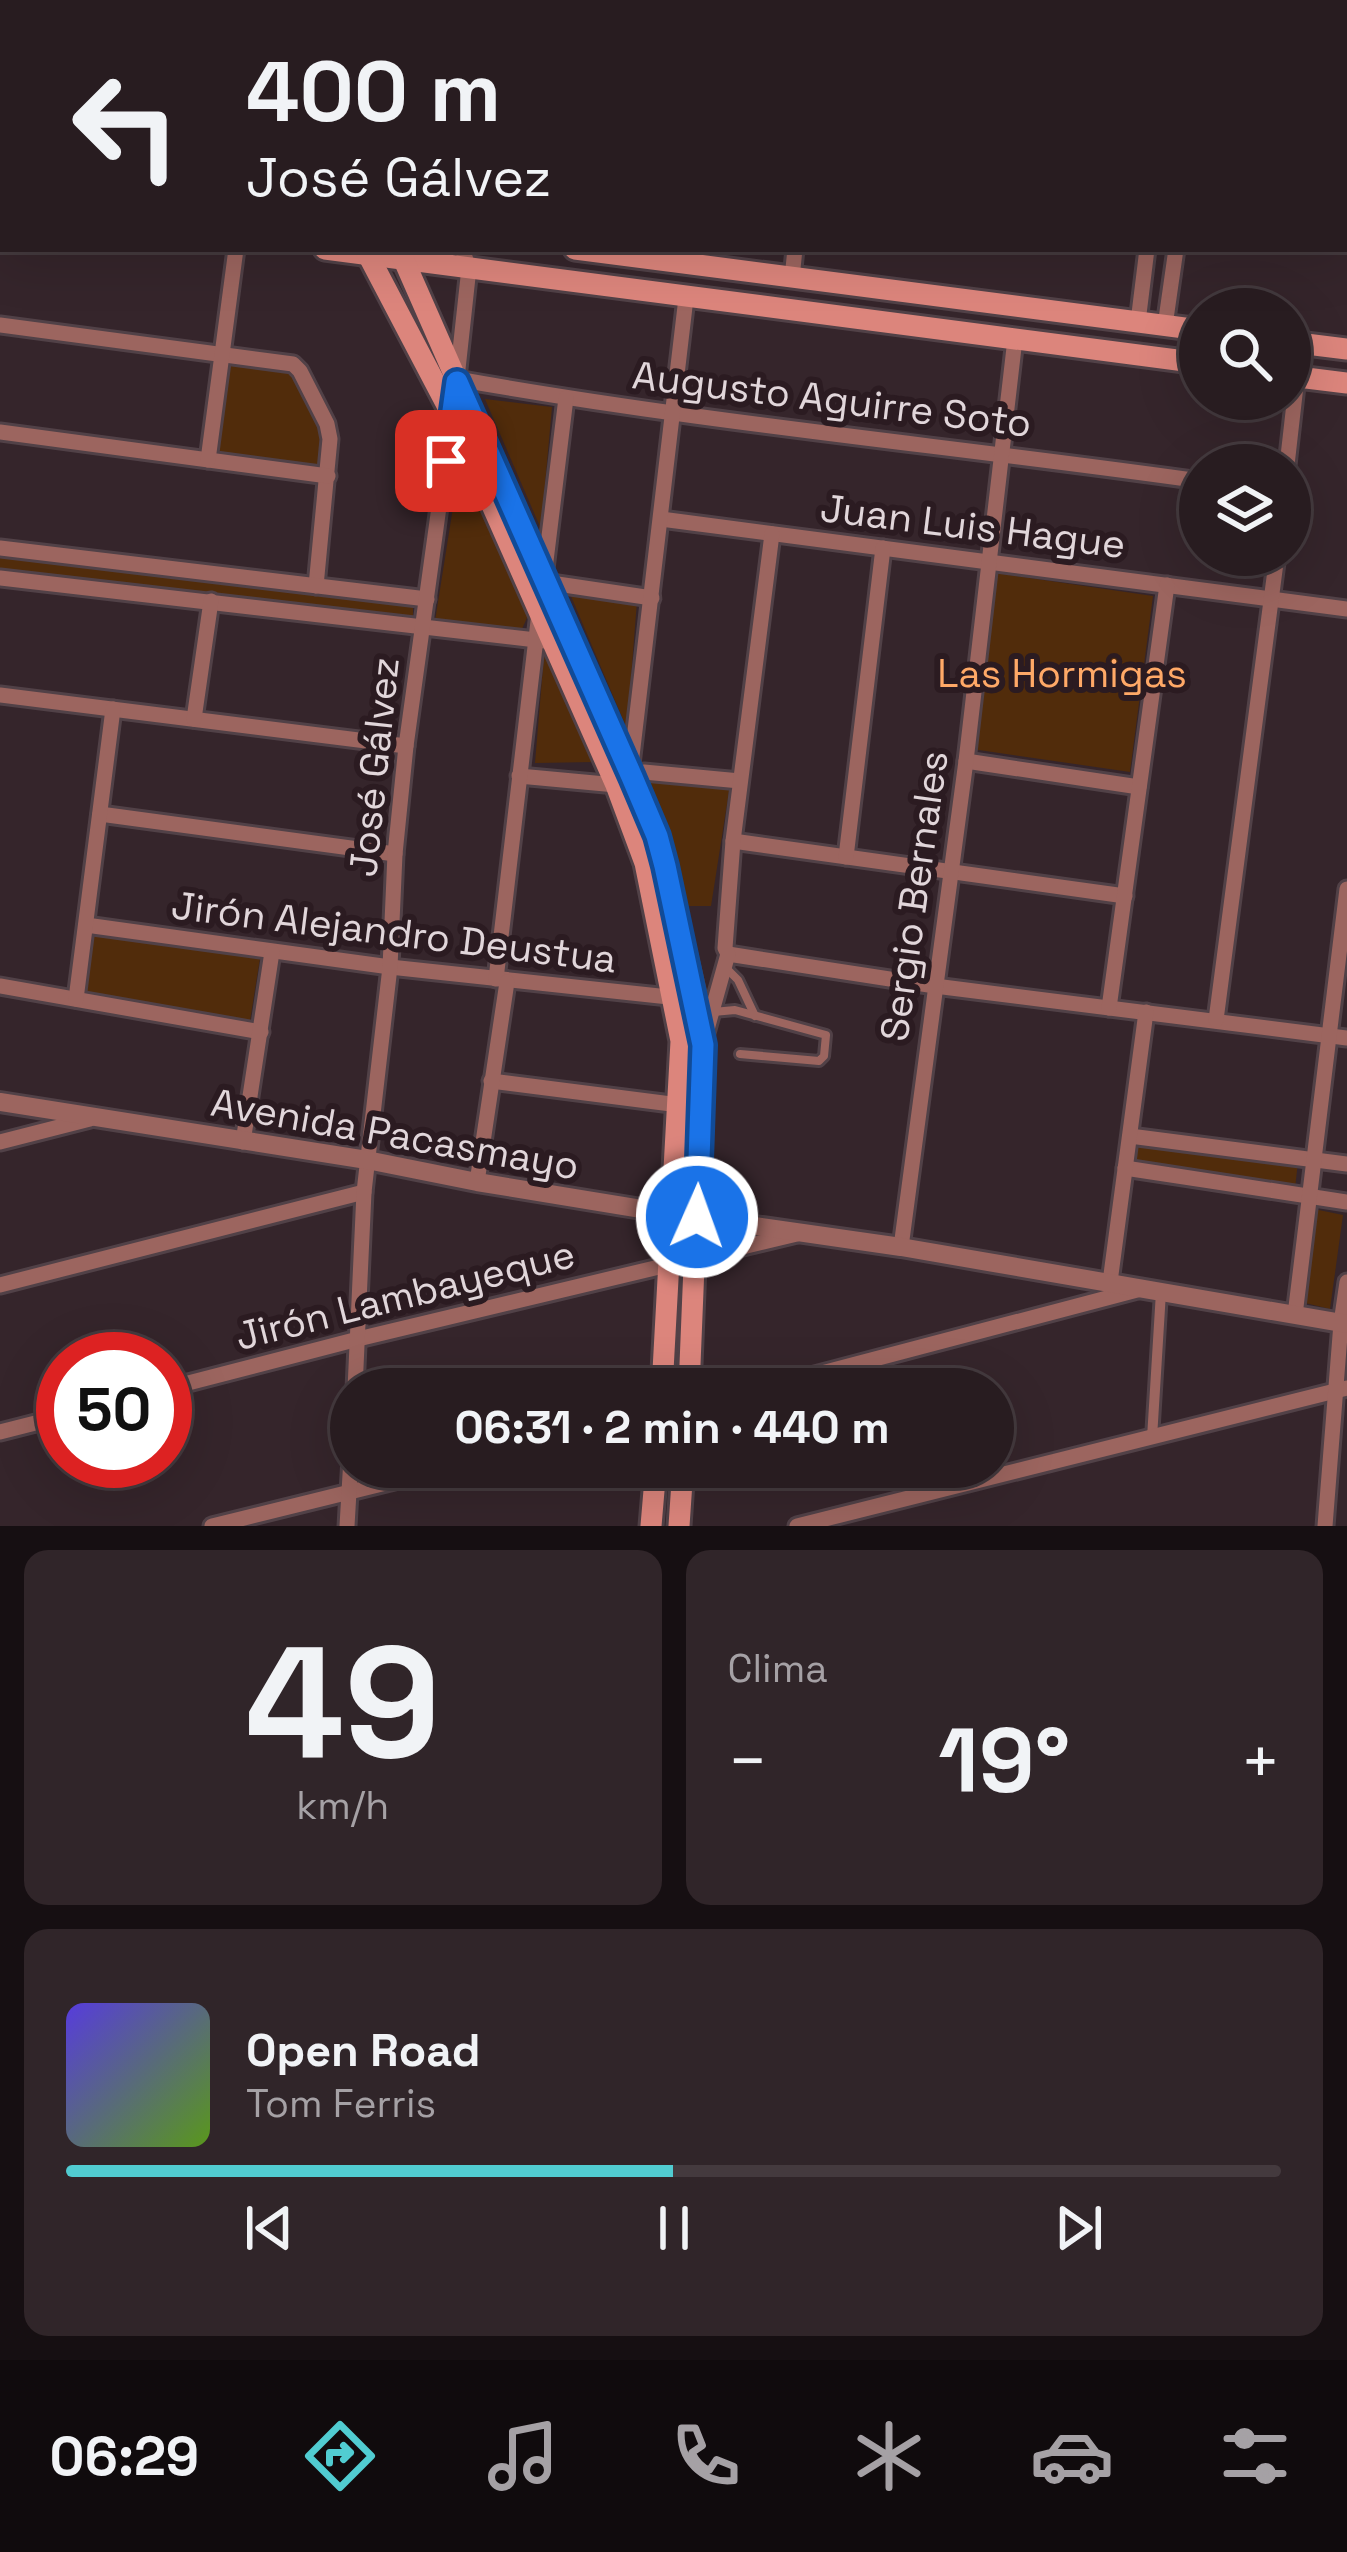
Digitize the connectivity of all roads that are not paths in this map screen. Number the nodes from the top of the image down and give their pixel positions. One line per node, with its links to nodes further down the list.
1 (236, 252): 20 (street)
2 (367, 252): 7 (main road); 27 (main road)
3 (597, 252): 9 (main road)
4 (795, 252): 9 (street)
5 (1147, 252): 12 (street)
6 (1176, 252): 14 (street)
7 (401, 254): 8 (main road); 23 (main road)
8 (466, 258): 10 (main road); 23 (street, José Gálvez)
9 (792, 278): 11 (main road)
10 (686, 298): 16 (main road); 26 (street)
11 (1110, 320): 12 (main road); 19 (main road)
12 (1138, 322): 14 (main road)
13 (0, 325): 20 (street)
14 (1165, 326): 15 (main road)
15 (1179, 327)
16 (1015, 339): 19 (main road); 29 (street, Sergio Bernales)
17 (1311, 344): 18 (main road)
18 (1347, 349)
19 (1104, 351): 21 (main road)
20 (222, 352): 30 (street); 31 (street)
21 (1179, 360)
22 (1311, 378): 24 (main road)
23 (457, 381): 25 (street, Augusto Aguirre Soto); 27 (street, José Gálvez); 40 (main road)
24 (1347, 383)
25 (566, 398): 26 (street, Augusto Aguirre Soto); 40 (street)
26 (673, 414): 29 (street, Augusto Aguirre Soto); 33 (street)
27 (452, 415): 44 (street, José Gálvez); 48 (main road)
28 (0, 431): 30 (street)
29 (1001, 453): 32 (street, Augusto Aguirre Soto); 37 (street, Sergio Bernales)
30 (208, 460): 31 (street)
31 (328, 476): 42 (street)
32 (1179, 478)
33 (662, 519): 34 (street, Juan Luis Hague); 43 (street)
34 (772, 534): 36 (street, Juan Luis Hague); 58 (street)
35 (0, 548): 42 (street)
36 (884, 548): 37 (street, Juan Luis Hague); 63 (street)
37 (988, 562): 41 (street, Juan Luis Hague); 55 (street, Sergio Bernales)
38 (1275, 576): 45 (street)
39 (0, 578): 46 (street)
40 (544, 582): 43 (street); 48 (street); 57 (main road)
41 (1167, 585): 45 (street, Juan Luis Hague); 59 (street)
42 (316, 586): 44 (street)
43 (652, 598): 57 (street)
44 (427, 599): 49 (street, José Gálvez)
45 (1272, 599): 47 (street, Juan Luis Hague); 80 (street)
46 (211, 602): 49 (street); 53 (street)
47 (1347, 609)
48 (539, 612): 50 (main road)
49 (424, 625): 50 (street); 54 (street, José Gálvez)
50 (544, 641): 56 (street); 57 (main road)
51 (0, 694): 52 (street)
52 (113, 709): 53 (street); 60 (street)
53 (194, 719): 54 (street)
54 (406, 746): 62 (street, José Gálvez)
55 (966, 760): 59 (street); 64 (street, Sergio Bernales)
56 (519, 776): 57 (street); 72 (street)
57 (626, 778): 58 (street); 76 (main road)
58 (740, 782): 61 (street)
59 (1139, 787): 66 (street)
60 (100, 814): 62 (street); 68 (street)
61 (733, 841): 63 (street); 70 (street)
62 (394, 854): 71 (street, José Gálvez)
63 (846, 856): 64 (street)
64 (950, 872): 66 (street); 74 (street, Sergio Bernales)
65 (1347, 889): 67 (street)
66 (1125, 896): 77 (street)
67 (1346, 911): 82 (street)
68 (86, 925): 69 (street, Jirón Alejandro Deustua); 75 (street)
69 (272, 952): 71 (street, Jirón Alejandro Deustua); 81 (street)
70 (726, 960): 74 (street); 76 (street); 79 (lane)
71 (390, 968): 72 (street, Jirón Alejandro Deustua); 92 (street, José Gálvez)
72 (501, 981): 76 (street, Jirón Alejandro Deustua); 85 (street)
73 (0, 986): 75 (street)
74 (935, 986): 77 (street); 103 (street, Sergio Bernales)
75 (76, 999): 81 (street)
76 (694, 1003): 79 (lane); 87 (main road); 101 (main road)
77 (1109, 1008): 78 (street)
78 (1146, 1012): 80 (street); 89 (street)
79 (755, 1017): 84 (lane)
80 (1216, 1020): 82 (street)
81 (261, 1032): 91 (street)
82 (1328, 1035): 83 (street); 93 (street)
83 (1347, 1038)
84 (740, 1054)
85 (491, 1082): 87 (street); 96 (street)
86 (0, 1102): 88 (street, Avenida Pacasmayo)
87 (679, 1105): 100 (main road)
88 (94, 1118): 90 (street); 91 (street, Avenida Pacasmayo)
89 (1130, 1136): 93 (street); 95 (street)
90 (0, 1142)
91 (243, 1142): 92 (street, Avenida Pacasmayo)
92 (367, 1160): 96 (street, Avenida Pacasmayo); 97 (street, José Gálvez)
93 (1315, 1160): 94 (street); 98 (street)
94 (1347, 1163)
95 (1125, 1168): 98 (street); 106 (street)
96 (477, 1182): 100 (street, Avenida Pacasmayo)
97 (364, 1192): 108 (street); 112 (street, José Gálvez)
98 (1310, 1197): 99 (street); 110 (street)
99 (1347, 1202)
100 (672, 1214): 101 (street, Avenida Pacasmayo); 105 (main road)
101 (697, 1217): 102 (street, Avenida Pacasmayo); 104 (main road)
102 (802, 1232): 103 (street, Avenida Pacasmayo); 104 (street, Jirón Lambayeque)
103 (901, 1247): 106 (street, Avenida Pacasmayo)
104 (695, 1258): 105 (street, Jirón Lambayeque); 115 (main road)
105 (668, 1264): 112 (street, Jirón Lambayeque); 114 (main road)
106 (1110, 1282): 109 (street, Avenida Pacasmayo)
107 (1347, 1282): 111 (street)
108 (0, 1286)
109 (1152, 1290): 110 (street, Avenida Pacasmayo); 116 (street); 121 (street)
110 (1295, 1315): 111 (street, Avenida Pacasmayo)
111 (1344, 1323): 118 (street)
112 (358, 1339): 113 (street, José Gálvez); 117 (street, Jirón Lambayeque)
113 (356, 1368)
114 (663, 1368)
115 (689, 1368)
116 (844, 1368)
117 (192, 1382)
118 (1341, 1390): 121 (street); 132 (street)
119 (36, 1423): 120 (street)
120 (0, 1432)
121 (1152, 1438): 131 (street)
122 (349, 1488): 126 (street)
123 (365, 1488): 126 (street)
124 (654, 1488): 129 (main road)
125 (682, 1488): 130 (main road)
126 (349, 1492): 127 (street); 128 (street)
127 (212, 1526)
128 (347, 1526)
129 (651, 1526)
130 (679, 1526)
131 (797, 1526)
132 (1325, 1526)

